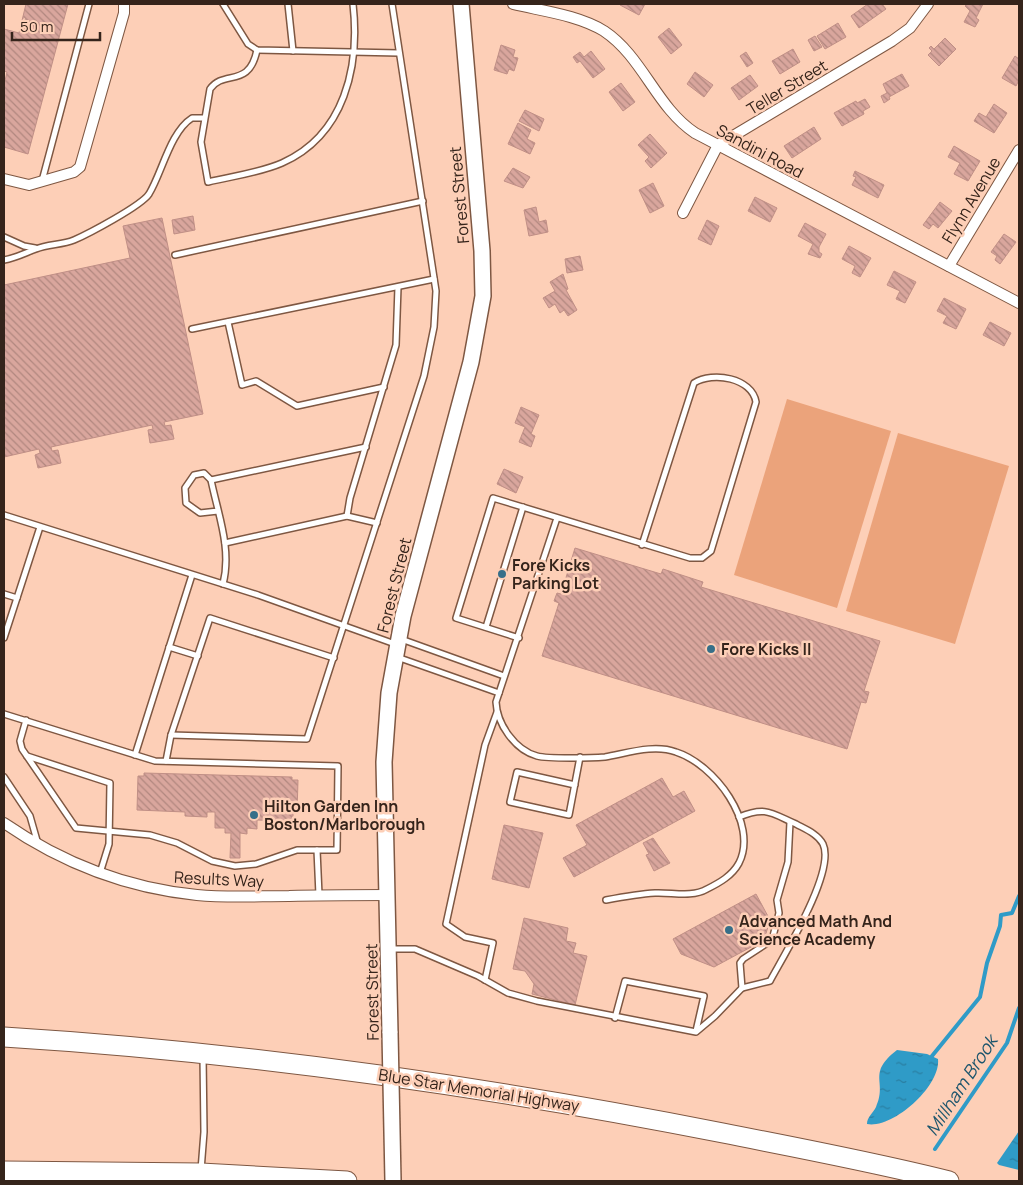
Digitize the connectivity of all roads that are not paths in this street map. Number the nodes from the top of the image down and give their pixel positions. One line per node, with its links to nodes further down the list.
1 (89, 4): 18 (lane)
2 (124, 4): 18 (street)
3 (224, 4): 10 (lane)
4 (288, 4): 11 (lane)
5 (353, 4): 12 (lane)
6 (392, 4): 13 (lane)
7 (461, 4): 51 (main road, Forest Street)
8 (513, 4): 15 (street, Sandini Road)
9 (928, 4): 15 (street, Teller Street)
10 (257, 50): 11 (lane); 14 (lane)
11 (293, 51): 12 (lane)
12 (355, 52): 13 (lane); 14 (lane)
13 (399, 53): 19 (lane)
14 (204, 118): 22 (lane)
15 (718, 145): 20 (street); 25 (street, Sandini Road)
16 (1019, 150): 25 (street, Flynn Avenue)
17 (4, 179): 18 (street)
18 (42, 181)
19 (422, 201): 23 (lane); 26 (lane)
20 (683, 213)
21 (4, 237): 22 (lane)
22 (37, 248): 24 (lane)
23 (175, 255)
24 (4, 260)
25 (949, 266): 28 (street, Sandini Road)
26 (434, 279): 27 (lane); 39 (lane)
27 (398, 287): 29 (lane); 31 (lane)
28 (1019, 302)
29 (228, 322): 30 (lane); 31 (lane)
30 (192, 329)
31 (384, 387): 32 (lane)
32 (366, 447): 33 (lane); 37 (lane)
33 (211, 480): 35 (lane); 35 (lane)
34 (523, 507): 38 (lane); 48 (lane); 48 (lane)
35 (218, 511): 41 (lane)
36 (4, 515): 40 (lane)
37 (346, 516): 39 (lane); 41 (lane)
38 (557, 518): 42 (lane); 50 (lane)
39 (377, 523): 47 (lane)
40 (40, 526): 43 (lane); 46 (lane)
41 (225, 543): 44 (lane)
42 (642, 545): 42 (lane)
43 (192, 576): 44 (lane); 52 (lane)
44 (223, 584): 47 (lane)
45 (4, 594): 46 (lane)
46 (17, 598): 49 (lane)
47 (344, 626): 51 (lane); 54 (lane)
48 (486, 627): 50 (lane)
49 (4, 638)
50 (519, 638): 55 (lane)
51 (396, 646): 55 (lane); 56 (lane); 75 (main road, Forest Street)
52 (170, 647): 53 (lane); 61 (lane)
53 (198, 656): 54 (lane); 60 (lane)
54 (334, 658): 60 (lane)
55 (504, 676): 56 (lane)
56 (499, 692): 57 (lane)
57 (497, 712): 63 (lane); 78 (lane)
58 (4, 714): 59 (lane)
59 (26, 720): 61 (lane); 62 (lane)
60 (171, 735): 64 (lane)
61 (135, 755): 64 (lane)
62 (26, 756): 70 (lane); 70 (lane)
63 (580, 757): 66 (lane); 67 (lane)
64 (166, 761): 72 (lane)
65 (4, 777): 71 (lane)
66 (575, 785): 66 (lane)
67 (739, 817): 68 (lane); 76 (lane)
68 (790, 822): 79 (lane); 79 (lane)
69 (4, 823): 71 (street, Results Way)
70 (110, 832): 72 (lane); 73 (lane)
71 (38, 844): 73 (street, Results Way)
72 (317, 850): 74 (lane)
73 (100, 873): 74 (street, Results Way)
74 (319, 895): 75 (street, Results Way)
75 (388, 895): 77 (main road, Forest Street)
76 (606, 900)
77 (389, 949): 78 (lane); 87 (main road, Forest Street, bridge)
78 (485, 980): 80 (lane)
79 (742, 988): 81 (lane)
80 (615, 1018): 81 (lane); 81 (lane)
81 (696, 1032)
82 (4, 1037): 83 (highway, Blue Star Memorial Highway)
83 (203, 1054): 85 (lane); 88 (highway, Blue Star Memorial Highway)
84 (4, 1171): 85 (highway)
85 (201, 1173): 86 (highway)
86 (347, 1181)
87 (393, 1181)
88 (949, 1181)

